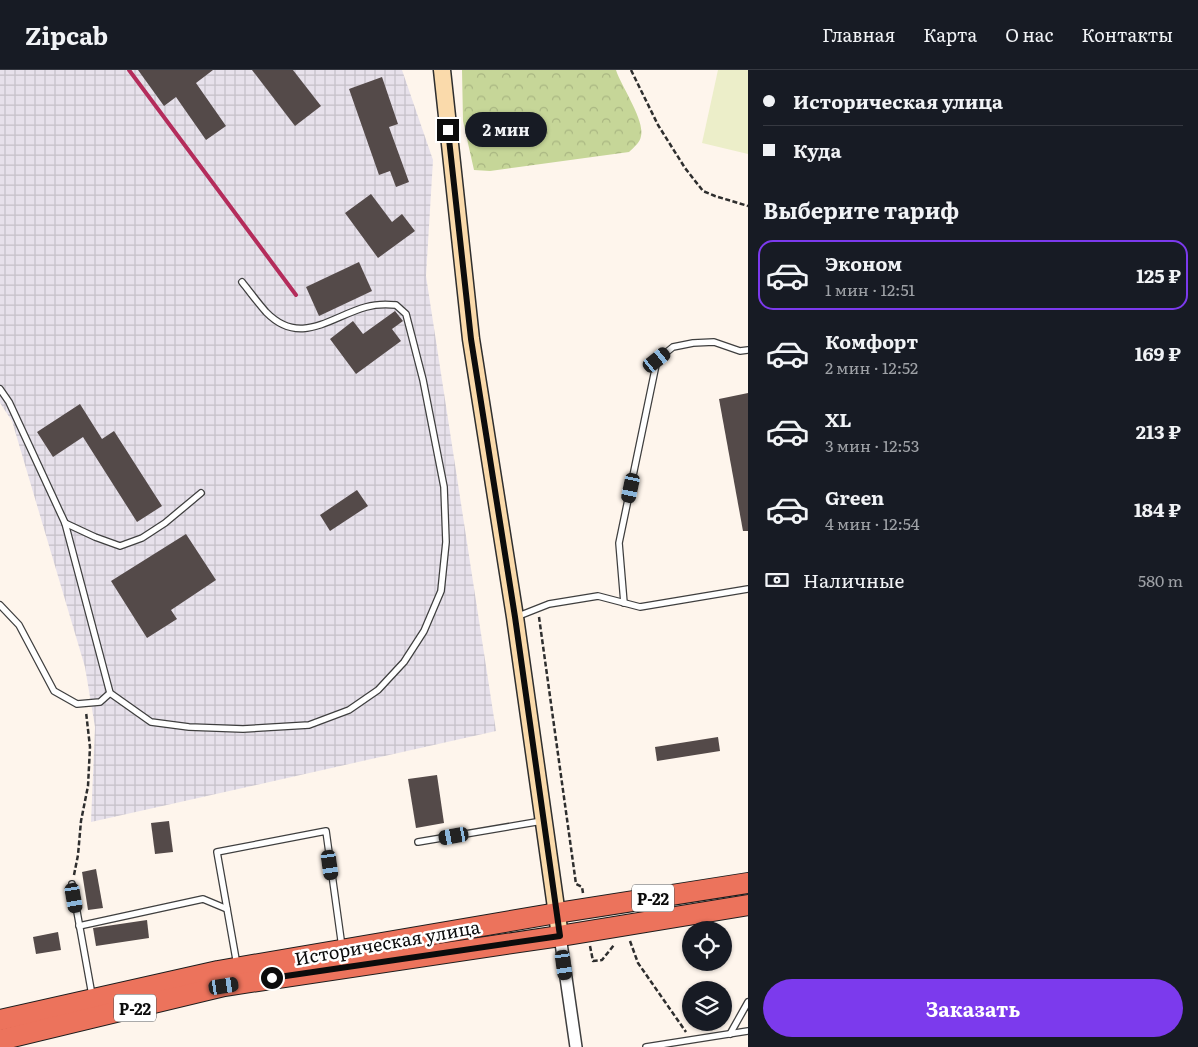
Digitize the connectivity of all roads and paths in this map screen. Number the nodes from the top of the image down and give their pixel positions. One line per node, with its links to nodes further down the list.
1 (442, 70): 13 (main road)
2 (630, 70): 3 (path)
3 (748, 206)
4 (242, 282): 14 (lane)
5 (748, 350): 10 (lane)
6 (0, 389): 8 (lane)
7 (201, 493): 8 (lane)
8 (65, 523): 14 (lane)
9 (748, 589): 10 (lane)
10 (624, 603): 12 (lane)
11 (0, 605): 15 (lane)
12 (538, 608): 13 (lane); 21 (path)
13 (515, 617): 16 (main road)
14 (110, 693): 15 (lane)
15 (86, 704): 19 (path)
16 (544, 820): 17 (lane); 23 (main road)
17 (418, 842)
18 (748, 883): 21 (highway, Историческая улица / Р-22)
19 (72, 884): 24 (lane)
20 (748, 905): 25 (highway, Историческая улица / Р-22)
21 (585, 909): 23 (highway, Историческая улица / Р-22)
22 (227, 910): 24 (lane); 29 (lane); 30 (lane)
23 (557, 913): 26 (main road); 29 (highway, Историческая улица / Р-22)
24 (79, 926): 31 (lane)
25 (588, 931): 26 (highway, Историческая улица / Р-22); 28 (path)
26 (560, 936): 36 (highway, Историческая улица / Р-22); 38 (street)
27 (630, 940): 37 (path)
28 (621, 942)
29 (342, 950): 30 (highway, Историческая улица / Р-22)
30 (237, 968): 31 (highway, Историческая улица / Р-22)
31 (92, 999): 33 (highway, Историческая улица / Р-22)
32 (748, 1002): 35 (lane)
33 (0, 1020)
34 (748, 1031): 35 (lane)
35 (730, 1034): 37 (lane)
36 (0, 1040)
37 (691, 1040): 39 (lane); 40 (lane)
38 (576, 1047)
39 (646, 1047)
40 (692, 1047)

